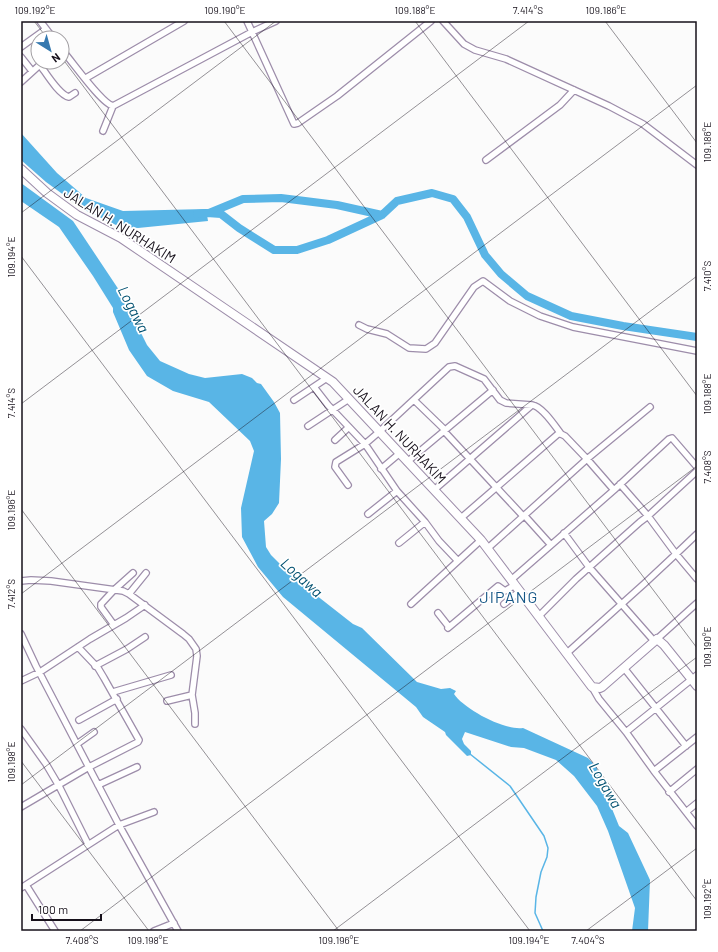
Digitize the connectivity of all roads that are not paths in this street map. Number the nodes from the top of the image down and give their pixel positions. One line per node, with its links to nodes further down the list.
1 (40, 21): 8 (street)
2 (184, 21): 7 (street)
3 (247, 21): 9 (street)
4 (276, 21): 9 (street)
5 (431, 21): 9 (street)
6 (443, 21): 17 (street)
7 (177, 23): 15 (street)
8 (46, 29): 10 (street)
9 (252, 32): 19 (street)
10 (21, 48)
11 (21, 57): 14 (street)
12 (70, 59): 15 (street)
13 (45, 70): 18 (street)
14 (32, 71): 16 (street)
15 (86, 78): 19 (street)
16 (21, 82)
17 (574, 90): 21 (street); 22 (street)
18 (75, 92)
19 (113, 106): 20 (street)
20 (103, 131)
21 (486, 160)
22 (697, 165)
23 (21, 169): 26 (main road, JALAN H. NURHAKIM)
24 (359, 325): 25 (street)
25 (697, 351)
26 (327, 378): 27 (street); 29 (main road, JALAN H. NURHAKIM)
27 (314, 387): 30 (street); 34 (street)
28 (493, 390): 31 (street); 32 (street); 37 (street)
29 (349, 399): 34 (street); 38 (main road, JALAN H. NURHAKIM)
30 (294, 400)
31 (414, 400): 37 (street); 38 (street)
32 (532, 405): 39 (street); 44 (street)
33 (650, 407): 43 (street)
34 (333, 410): 35 (street); 36 (street)
35 (308, 426)
36 (349, 427): 40 (street); 41 (street)
37 (444, 430): 44 (street); 45 (street)
38 (379, 432): 41 (street); 42 (main road, JALAN H. NURHAKIM)
39 (561, 434): 43 (street); 51 (street)
40 (335, 440)
41 (364, 444): 47 (street); 50 (street)
42 (400, 453): 45 (main road, JALAN H. NURHAKIM); 47 (street)
43 (587, 459): 53 (street); 56 (street)
44 (470, 460): 51 (street); 52 (street)
45 (407, 462): 52 (main road, JALAN H. NURHAKIM)
46 (697, 467): 49 (street)
47 (381, 469): 54 (street)
48 (697, 470): 57 (street)
49 (620, 484): 53 (street); 57 (street)
50 (348, 485)
51 (496, 487): 56 (street); 58 (street)
52 (434, 490): 58 (main road, JALAN H. NURHAKIM)
53 (614, 490): 60 (street)
54 (397, 491): 55 (street); 59 (street)
55 (368, 514)
56 (523, 516): 64 (street); 65 (street)
57 (648, 516): 66 (street); 68 (street)
58 (461, 518): 62 (main road, JALAN H. NURHAKIM)
59 (425, 522): 63 (street); 67 (street)
60 (564, 533): 64 (street); 68 (street)
61 (697, 534): 66 (street)
62 (481, 540): 65 (main road, JALAN H. NURHAKIM); 67 (street)
63 (399, 543)
64 (551, 545): 73 (street)
65 (488, 548): 73 (main road, JALAN H. NURHAKIM)
66 (676, 554): 71 (street); 79 (street)
67 (458, 561): 77 (street)
68 (589, 567): 79 (street); 82 (street)
69 (133, 572): 74 (street)
70 (146, 573): 75 (street)
71 (697, 579)
72 (21, 582): 74 (street)
73 (515, 585): 78 (street); 81 (street); 82 (main road, JALAN H. NURHAKIM)
74 (112, 592): 75 (street); 83 (street)
75 (129, 594): 80 (street)
76 (697, 603): 86 (street)
77 (411, 604)
78 (504, 604)
79 (621, 604): 86 (street); 88 (street)
80 (144, 606): 83 (street); 97 (street)
81 (438, 613)
82 (539, 616): 88 (main road, JALAN H. NURHAKIM)
83 (114, 625): 87 (street)
84 (21, 634): 91 (street)
85 (145, 636): 89 (street)
86 (656, 640): 90 (main road); 93 (main road)
87 (78, 648): 89 (street); 91 (street)
88 (567, 653): 95 (main road, JALAN H. NURHAKIM)
89 (95, 666): 96 (street)
90 (624, 668): 95 (main road); 100 (street)
91 (40, 672): 94 (street); 107 (street)
92 (171, 675): 96 (street)
93 (695, 680): 100 (street)
94 (21, 681)
95 (592, 687): 105 (street)
96 (113, 692): 98 (street)
97 (189, 695): 99 (street); 102 (street)
98 (116, 699): 101 (street); 109 (street)
99 (167, 701)
100 (656, 708): 105 (street); 108 (street)
101 (79, 720)
102 (195, 724)
103 (21, 729): 114 (street)
104 (94, 732): 107 (street)
105 (626, 732): 112 (street)
106 (697, 737): 108 (street)
107 (77, 744): 109 (street)
108 (686, 746): 112 (street)
109 (89, 767): 113 (street); 114 (street)
110 (137, 767): 113 (street)
111 (697, 769): 115 (street)
112 (654, 771): 115 (street)
113 (98, 785): 120 (street)
114 (58, 786): 117 (street); 122 (street)
115 (669, 792): 119 (street)
116 (697, 803): 119 (street)
117 (21, 807)
118 (154, 812): 120 (street)
119 (686, 812): 121 (street)
120 (119, 825): 122 (street); 124 (street)
121 (697, 826)
122 (88, 844): 123 (street)
123 (23, 886): 125 (street)
124 (174, 923): 126 (street); 127 (street)
125 (55, 931)
126 (154, 931)
127 (178, 931)

